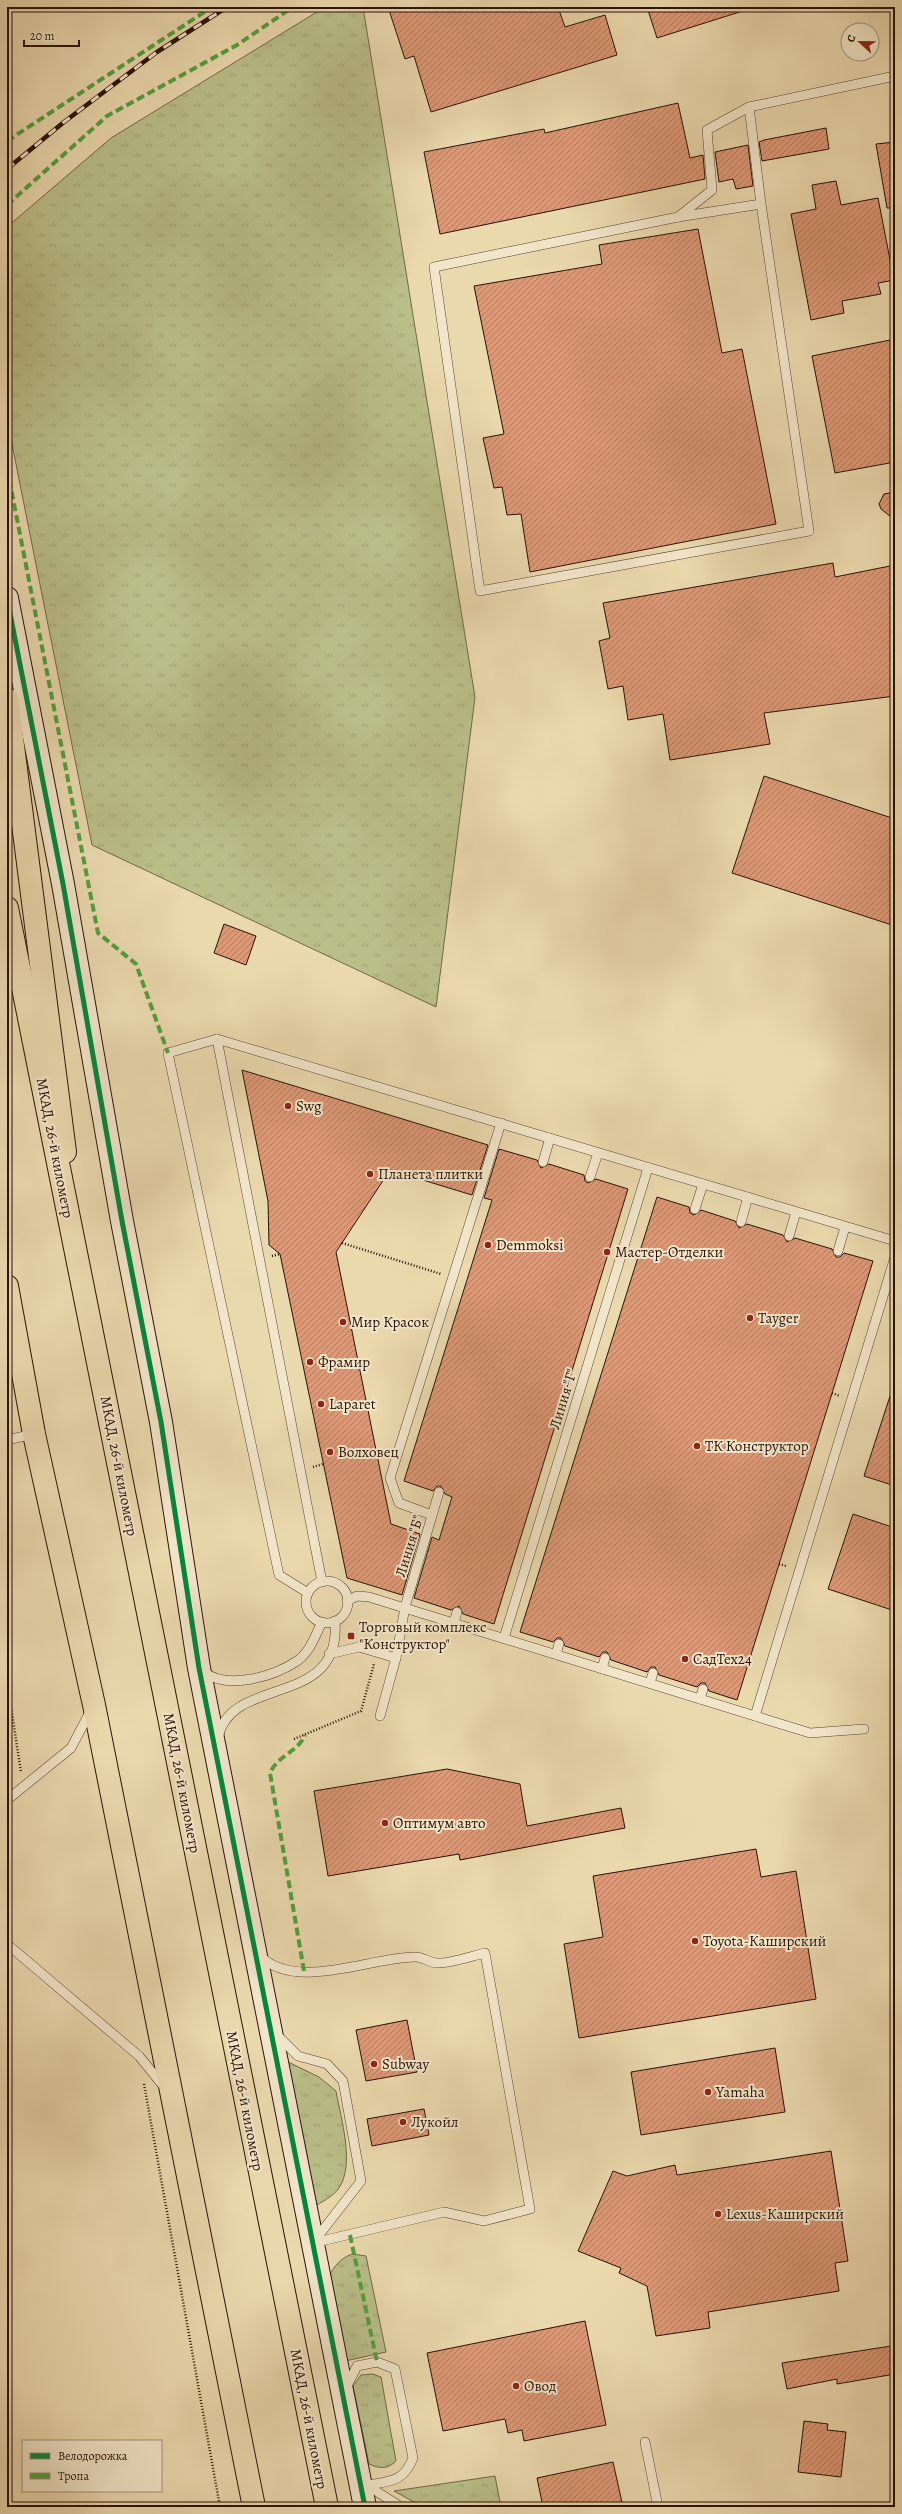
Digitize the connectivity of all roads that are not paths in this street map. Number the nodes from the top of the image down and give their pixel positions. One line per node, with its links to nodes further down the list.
1 (895, 76): 2 (lane)
2 (749, 106): 3 (lane); 4 (lane)
3 (760, 204): 4 (lane); 4 (lane)
4 (678, 217)
5 (7, 598): 45 (street)
6 (7, 699): 25 (main road)
7 (7, 908): 25 (main road, МКАД, 26-й километр)
8 (217, 1039): 9 (lane); 31 (lane); 32 (lane)
9 (501, 1123): 10 (lane); 30 (lane)
10 (550, 1138): 11 (lane); 12 (lane)
11 (598, 1153): 13 (lane); 14 (lane)
12 (543, 1162)
13 (648, 1168): 15 (lane); 39 (lane, Линия "Г")
14 (590, 1177)
15 (703, 1184): 16 (lane); 17 (lane)
16 (748, 1197): 18 (lane); 19 (lane)
17 (695, 1208)
18 (796, 1212): 20 (lane); 21 (lane)
19 (741, 1222)
20 (845, 1227): 22 (lane); 23 (lane)
21 (789, 1236)
22 (895, 1241)
23 (838, 1251)
24 (895, 1257): 53 (lane)
25 (80, 1272): 65 (main road, МКАД, 26-й километр)
26 (7, 1286): 27 (main road)
27 (34, 1434): 28 (lane); 51 (main road)
28 (7, 1440)
29 (439, 1492): 30 (lane, Линия "Б")
30 (432, 1515): 34 (lane, Линия "Б")
31 (322, 1582): 32 (lane); 33 (lane)
32 (308, 1593): 37 (lane)
33 (348, 1601): 34 (lane); 36 (lane)
34 (405, 1607): 38 (lane); 43 (lane, Линия "Б")
35 (457, 1612): 38 (lane)
36 (335, 1621): 37 (lane); 41 (lane)
37 (322, 1622): 45 (lane)
38 (454, 1623): 39 (lane)
39 (504, 1638): 42 (lane)
40 (559, 1644): 42 (lane)
41 (329, 1654): 43 (lane); 55 (lane)
42 (556, 1654): 46 (lane)
43 (396, 1658): 52 (lane, Линия "Б")
44 (605, 1658): 46 (lane)
45 (199, 1668): 55 (street)
46 (602, 1669): 48 (lane)
47 (653, 1673): 48 (lane)
48 (650, 1683): 50 (lane)
49 (703, 1689): 50 (lane)
50 (700, 1699): 53 (lane)
51 (94, 1705): 56 (lane); 60 (main road)
52 (380, 1716)
53 (755, 1716): 54 (lane)
54 (864, 1729)
55 (215, 1751): 58 (street)
56 (7, 1800)
57 (7, 1944): 60 (lane)
58 (254, 1951): 59 (street); 59 (lane)
59 (268, 2022): 61 (street)
60 (173, 2097): 64 (main road)
61 (343, 2394): 63 (street); 63 (lane)
62 (645, 2442): 68 (lane)
63 (364, 2480): 66 (street); 67 (lane)
64 (254, 2507)
65 (327, 2507)
66 (365, 2507)
67 (401, 2507)
68 (658, 2507)

